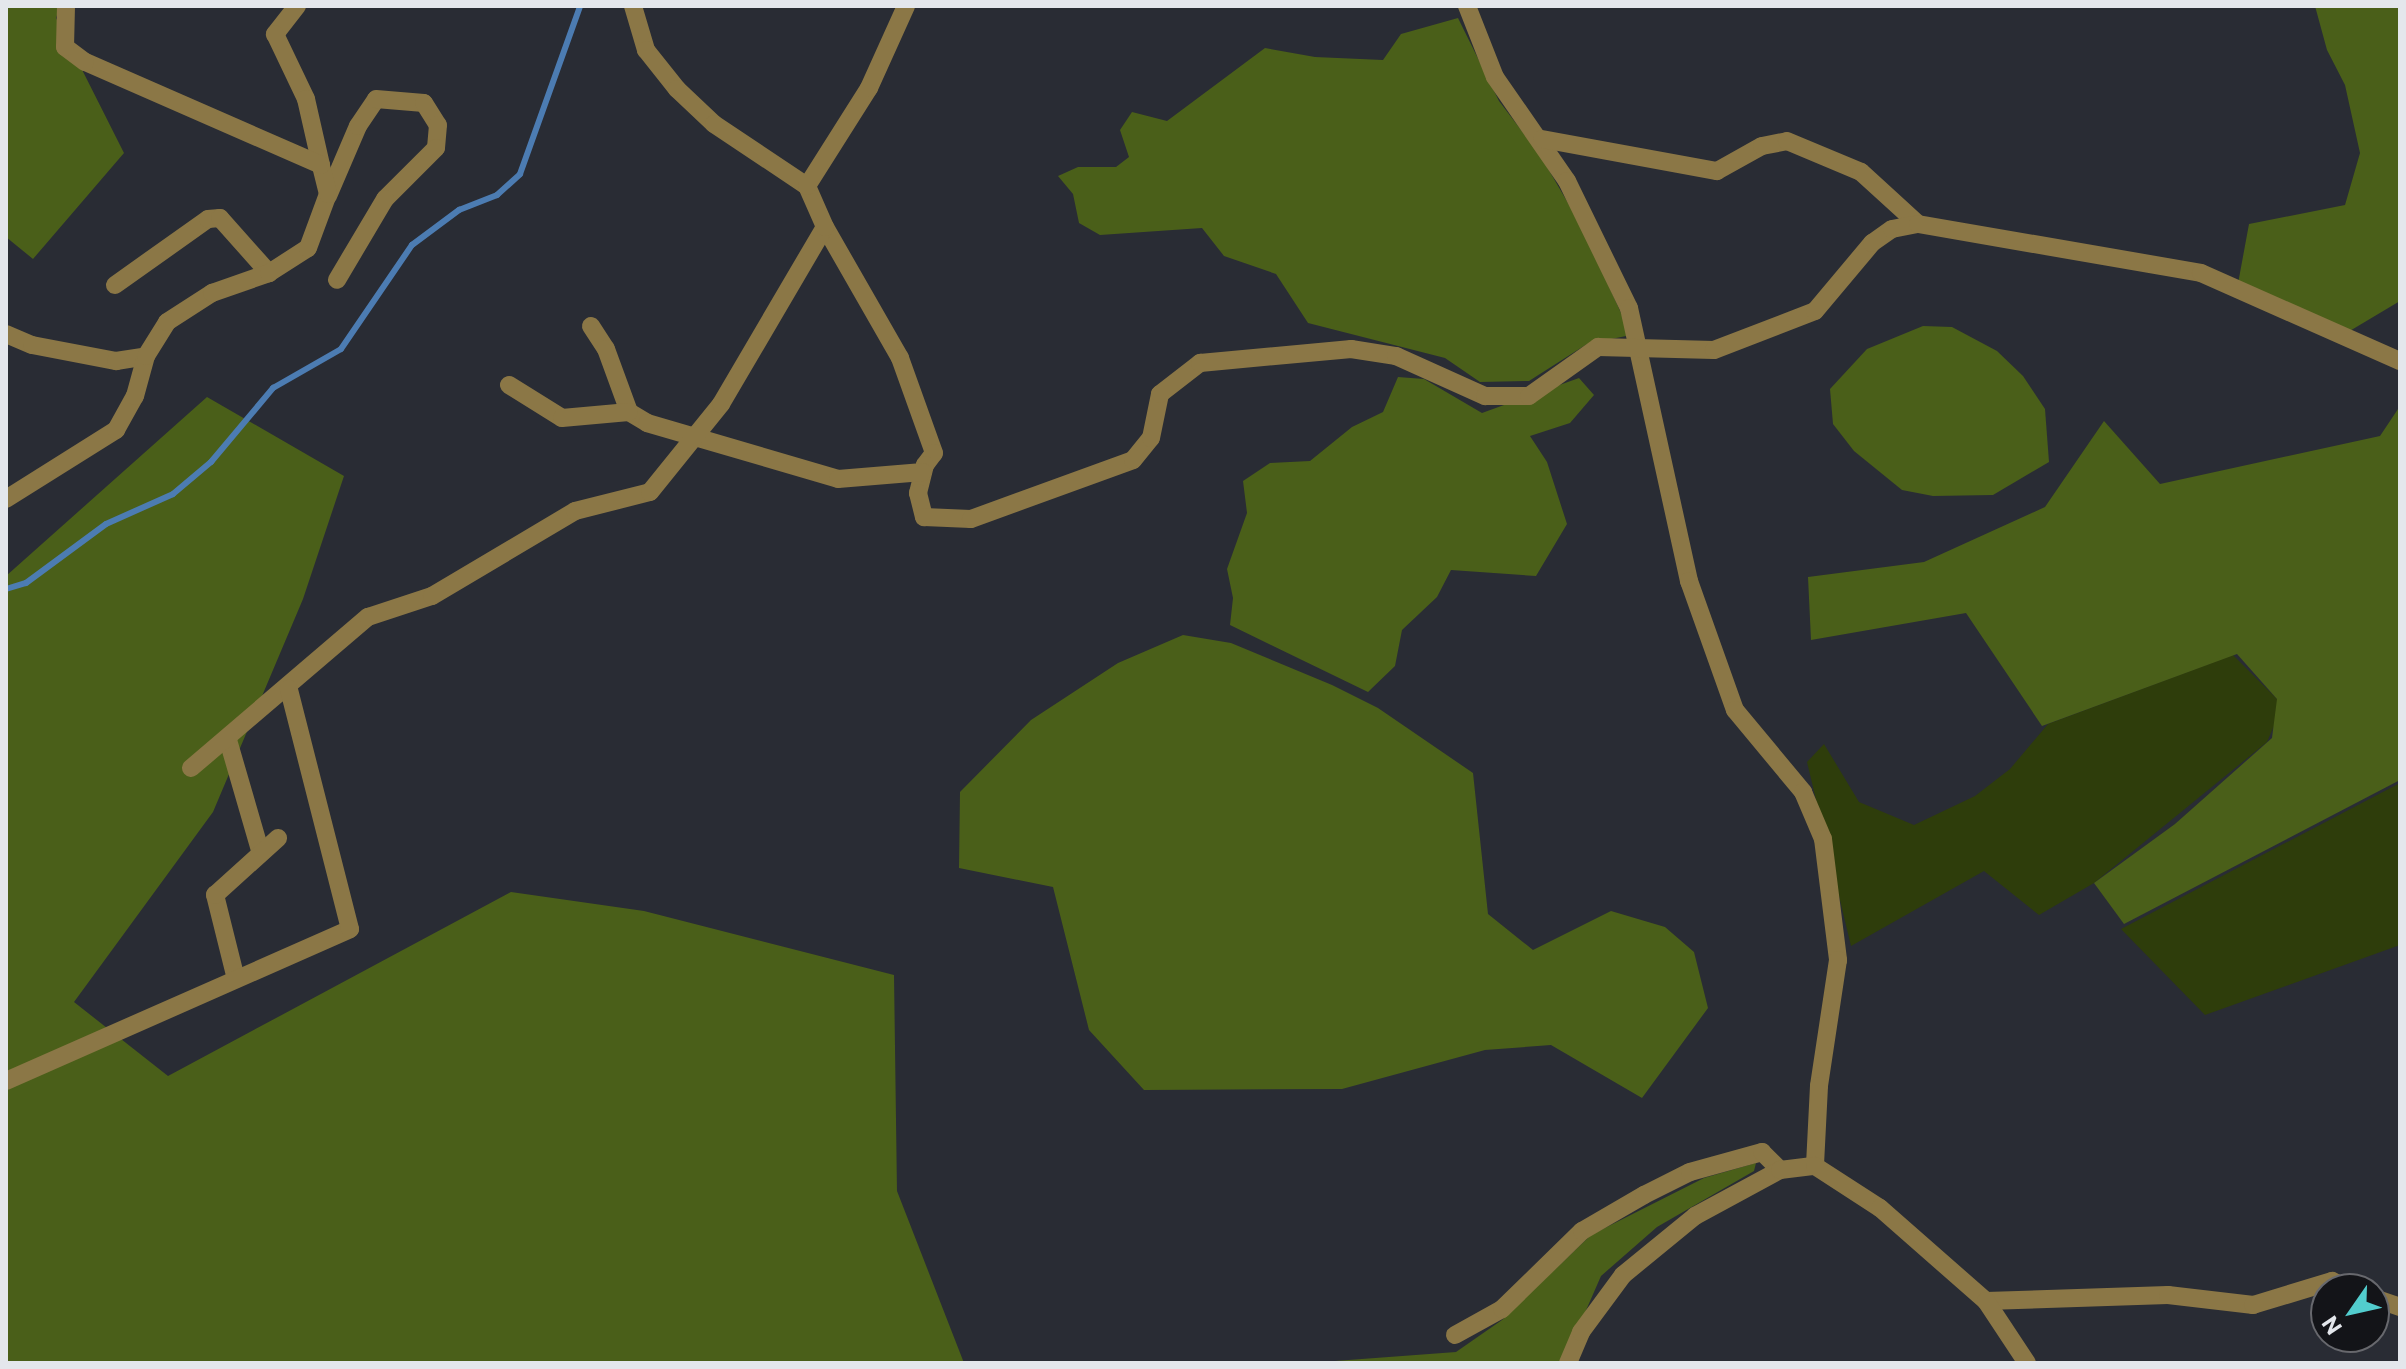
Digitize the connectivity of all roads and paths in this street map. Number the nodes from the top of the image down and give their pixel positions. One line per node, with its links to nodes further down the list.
1 (66, 6): 7 (street)
2 (297, 6): 7 (street)
3 (633, 6): 8 (street)
4 (906, 6): 8 (street)
5 (1467, 6): 6 (street)
6 (1542, 139): 10 (street); 17 (street)
7 (321, 165): 9 (street)
8 (807, 186): 11 (street)
9 (327, 199): 12 (street); 13 (street)
10 (1918, 224): 17 (street); 19 (street)
11 (825, 227): 22 (street); 23 (street)
12 (269, 273): 14 (street); 18 (street)
13 (337, 280)
14 (115, 285)
15 (591, 326): 21 (street)
16 (6, 334): 18 (street)
17 (1640, 350): 23 (street); 32 (street)
18 (146, 356): 24 (street)
19 (2400, 361)
20 (509, 385): 21 (street)
21 (629, 412): 22 (street)
22 (695, 436): 23 (street); 25 (street)
23 (923, 472)
24 (6, 499)
25 (289, 689): 26 (street); 30 (street)
26 (228, 740): 27 (street); 29 (street)
27 (191, 768)
28 (278, 838): 29 (street)
29 (260, 850): 30 (street)
30 (236, 979): 31 (street)
31 (6, 1081)
32 (1815, 1166): 33 (street); 35 (street)
33 (1780, 1170): 36 (street); 37 (street)
34 (2310, 1288): 35 (street)
35 (1986, 1301): 38 (street)
36 (1455, 1335)
37 (1568, 1363)
38 (2027, 1363)

